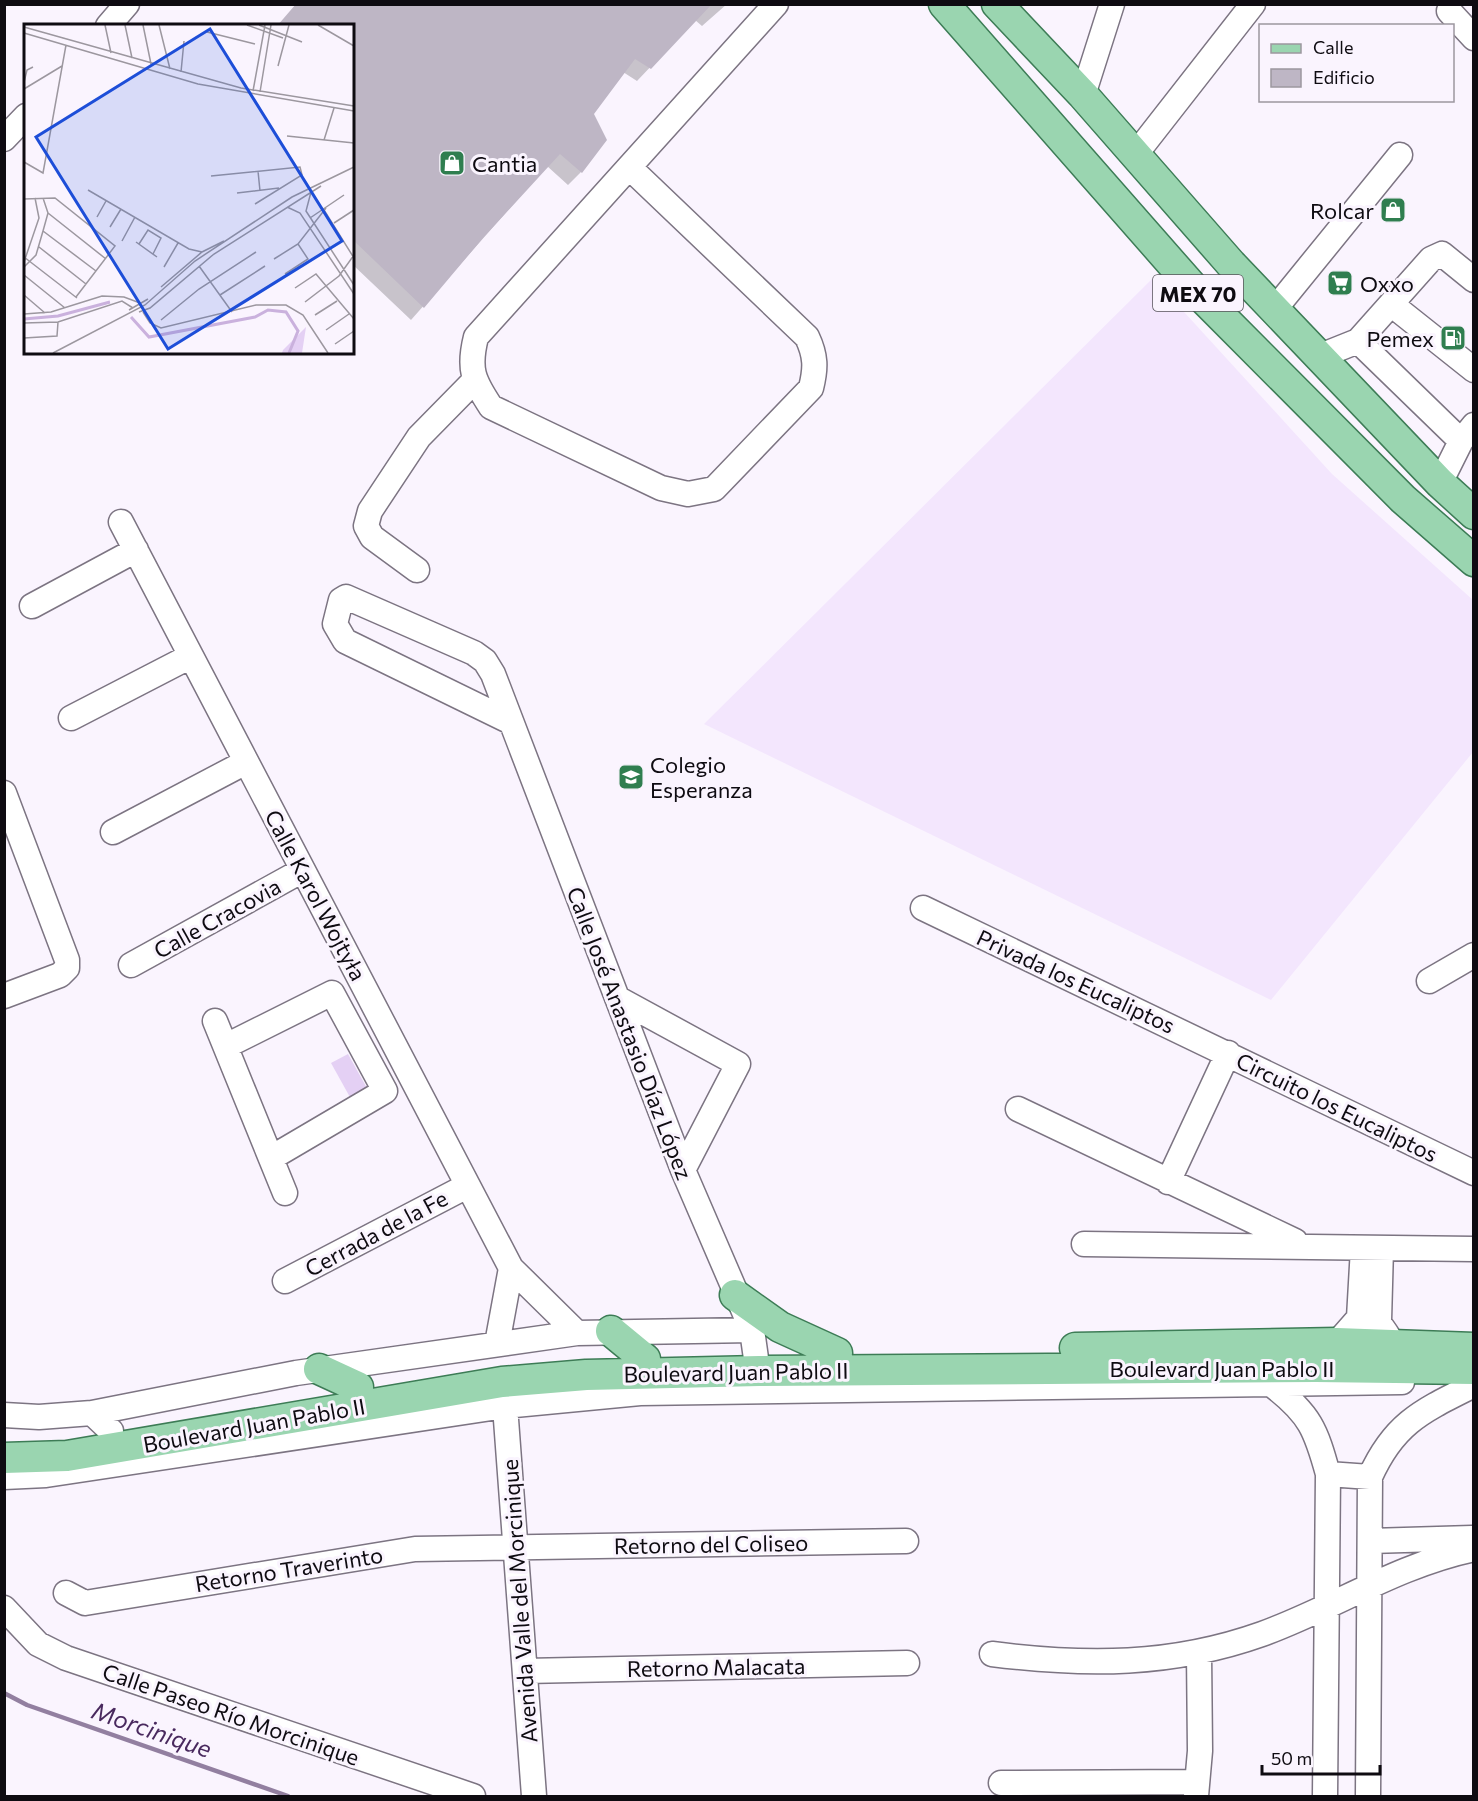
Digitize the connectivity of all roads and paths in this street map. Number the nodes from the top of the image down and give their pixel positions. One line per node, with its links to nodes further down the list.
1 (127, 4): 8 (street)
2 (776, 4): 15 (street)
3 (944, 4): 28 (main road, MEX 70)
4 (997, 4): 10 (main road, MEX 70)
5 (1112, 4): 10 (street)
6 (1253, 4): 13 (street)
7 (1446, 14): 9 (street)
8 (110, 24)
9 (1473, 38)
10 (1083, 95): 13 (main road, MEX 70)
11 (24, 118): 12 (street)
12 (4, 139)
13 (1136, 155): 18 (main road, MEX 70)
14 (1400, 155): 18 (street)
15 (630, 168): 22 (street); 22 (street)
16 (1473, 280): 17 (street)
17 (1391, 304): 19 (street); 21 (street)
18 (1274, 310): 20 (main road, MEX 70)
19 (1358, 341): 20 (street); 23 (street)
20 (1318, 357): 24 (main road, MEX 70)
21 (1473, 370)
22 (474, 381): 29 (street)
23 (1467, 433): 24 (street)
24 (1440, 483): 25 (main road, MEX 70)
25 (1473, 514)
26 (121, 522): 27 (street, Calle Karol Wojtyła)
27 (136, 550): 30 (street); 31 (street, Calle Karol Wojtyła)
28 (1473, 561)
29 (417, 570)
30 (32, 606)
31 (191, 656): 32 (street); 34 (street, Calle Karol Wojtyła)
32 (71, 718)
33 (511, 722): 33 (street, Calle José Anastasio Díaz López); 43 (street, Calle José Anastasio Díaz López)
34 (246, 762): 36 (street); 37 (street, Calle Karol Wojtyła)
35 (4, 793): 42 (street)
36 (113, 832)
37 (303, 870): 40 (street, Calle Cracovia); 44 (street, Calle Karol Wojtyła)
38 (923, 908): 49 (street, Privada los Eucaliptos)
39 (1473, 955): 41 (street)
40 (131, 966)
41 (1429, 981)
42 (4, 996)
43 (617, 998): 53 (street, Calle José Anastasio Díaz López); 53 (street)
44 (379, 1015): 46 (street); 47 (street, Calle Karol Wojtyła)
45 (215, 1021): 48 (street)
46 (352, 1030): 48 (street); 50 (street)
47 (393, 1042): 50 (street); 56 (street, Calle Karol Wojtyła)
48 (226, 1047): 52 (street)
49 (1228, 1053): 54 (street, Circuito los Eucaliptos); 55 (street, Circuito los Eucaliptos)
50 (366, 1056): 52 (street)
51 (1018, 1109): 55 (street)
52 (271, 1158): 57 (street)
53 (683, 1170): 64 (street, Calle José Anastasio Díaz López)
54 (1473, 1173)
55 (1168, 1182): 59 (street)
56 (467, 1186): 62 (street, Calle Karol Wojtyła); 63 (street, Cerrada de la Fe)
57 (285, 1194)
58 (1084, 1244): 59 (street)
59 (1303, 1245): 60 (street)
60 (1372, 1248): 61 (street); 65 (street)
61 (1473, 1249)
62 (511, 1268): 67 (street, Calle Karol Wojtyła); 69 (street)
63 (285, 1281)
64 (735, 1295): 71 (main road); 73 (street, Calle José Anastasio Díaz López)
65 (1377, 1328): 68 (main road, Boulevard Juan Pablo II); 68 (street); 70 (main road, Boulevard Juan Pablo II)
66 (611, 1331): 67 (street); 72 (main road); 73 (street)
67 (577, 1333): 69 (street)
68 (1337, 1343): 71 (main road, Boulevard Juan Pablo II)
69 (497, 1344): 74 (street)
70 (1473, 1348)
71 (837, 1353): 73 (main road, Boulevard Juan Pablo II)
72 (645, 1359): 73 (main road, Boulevard Juan Pablo II); 79 (main road, Boulevard Juan Pablo II)
73 (757, 1362): 75 (main road, Boulevard Juan Pablo II); 80 (street, Boulevard Juan Pablo II); 81 (street, Boulevard Juan Pablo II); 84 (main road, Boulevard Juan Pablo II)
74 (319, 1369): 79 (main road); 83 (street)
75 (997, 1369): 76 (main road, Boulevard Juan Pablo II); 80 (main road)
76 (1473, 1369)
77 (1473, 1384): 78 (street, Boulevard Juan Pablo II); 87 (street)
78 (1272, 1386): 80 (street, Boulevard Juan Pablo II); 85 (street)
79 (358, 1387): 83 (main road, Boulevard Juan Pablo II)
80 (968, 1387)
81 (505, 1406): 86 (street, Boulevard Juan Pablo II); 91 (street, Avenida Valle del Morcinique)
82 (6, 1419): 83 (main road, Boulevard Juan Pablo II)
83 (102, 1422)
84 (4, 1458)
85 (1328, 1474): 87 (street); 95 (street)
86 (4, 1477)
87 (1370, 1477): 90 (street)
88 (1473, 1538): 90 (street)
89 (906, 1541): 91 (street, Retorno del Coliseo)
90 (1370, 1541): 93 (street)
91 (515, 1546): 94 (street, Retorno Traverinto); 100 (street, Avenida Valle del Morcinique)
92 (1473, 1549): 93 (street)
93 (1369, 1584): 95 (street); 106 (street)
94 (66, 1593)
95 (1326, 1606): 97 (street); 105 (street)
96 (4, 1608): 103 (street, Calle Paseo Río Morcinique)
97 (1199, 1653): 98 (street); 102 (street)
98 (992, 1654)
99 (907, 1663): 100 (street, Retorno Malacata)
100 (525, 1671): 104 (street, Avenida Valle del Morcinique)
101 (1001, 1783): 102 (street)
102 (1196, 1790)
103 (472, 1797)
104 (534, 1797)
105 (1324, 1797)
106 (1368, 1797)

